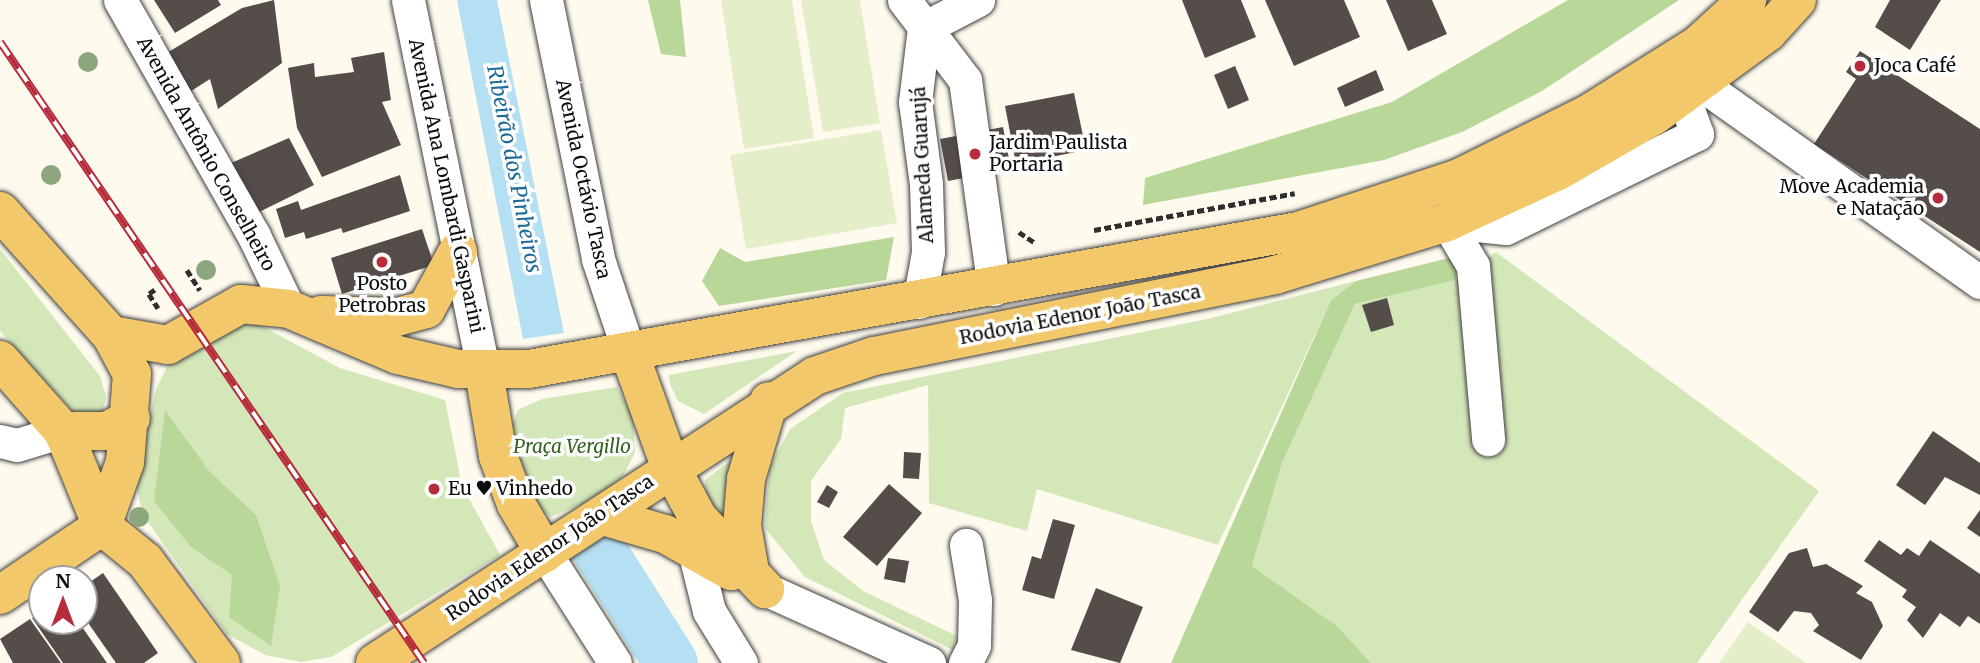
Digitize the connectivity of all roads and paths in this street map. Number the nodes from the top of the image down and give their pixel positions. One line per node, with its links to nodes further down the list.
1 (120, 0): 22 (street, Avenida Antônio Conselheiro)
2 (408, 0): 16 (street, Avenida Ana Lombardi Gasparini)
3 (546, 0): 26 (street, Avenida Octávio Tasca)
4 (905, 0): 8 (street)
5 (978, 0): 8 (street)
6 (1747, 0): 18 (main road, Rodovia Edenor João Tasca)
7 (1797, 0): 9 (main road, Rodovia Edenor João Tasca)
8 (924, 28): 13 (street); 21 (street, Alameda Guarujá)
9 (1692, 90): 12 (main road, Rodovia Edenor João Tasca); 12 (street); 17 (street)
10 (1306, 191): 14 (path)
11 (0, 211): 24 (main road)
12 (1447, 222): 25 (main road, Rodovia Edenor João Tasca); 32 (street)
13 (988, 230): 15 (path); 18 (street)
14 (1078, 233)
15 (1037, 243)
16 (458, 251): 23 (main road); 28 (street, Avenida Ana Lombardi Gasparini)
17 (1980, 282)
18 (994, 289): 21 (main road, Rodovia Edenor João Tasca); 25 (main road)
19 (155, 290): 20 (path)
20 (149, 294)
21 (919, 302): 26 (main road, Rodovia Edenor João Tasca)
22 (296, 312): 23 (main road); 24 (main road); 28 (main road, Rodovia Edenor João Tasca)
23 (414, 313): 28 (main road)
24 (111, 335): 30 (main road)
25 (936, 343): 29 (main road, Rodovia Edenor João Tasca)
26 (630, 355): 28 (main road, Rodovia Edenor João Tasca); 34 (main road)
27 (0, 360): 31 (main road)
28 (471, 370): 39 (main road)
29 (769, 401): 34 (main road, Rodovia Edenor João Tasca); 40 (main road)
30 (131, 418): 31 (main road); 36 (main road)
31 (63, 431): 33 (street); 36 (main road)
32 (1488, 439)
33 (0, 441)
34 (679, 482): 35 (main road, Rodovia Edenor João Tasca); 38 (street); 40 (main road)
35 (603, 516): 38 (main road); 39 (main road, Rodovia Edenor João Tasca)
36 (102, 526): 41 (main road); 42 (main road)
37 (966, 545): 47 (street)
38 (691, 549): 40 (main road); 45 (street)
39 (545, 553): 43 (main road, Rodovia Edenor João Tasca); 44 (street)
40 (758, 580): 46 (street)
41 (0, 595)
42 (221, 663)
43 (376, 663)
44 (615, 663)
45 (741, 663)
46 (929, 663)
47 (965, 663)

